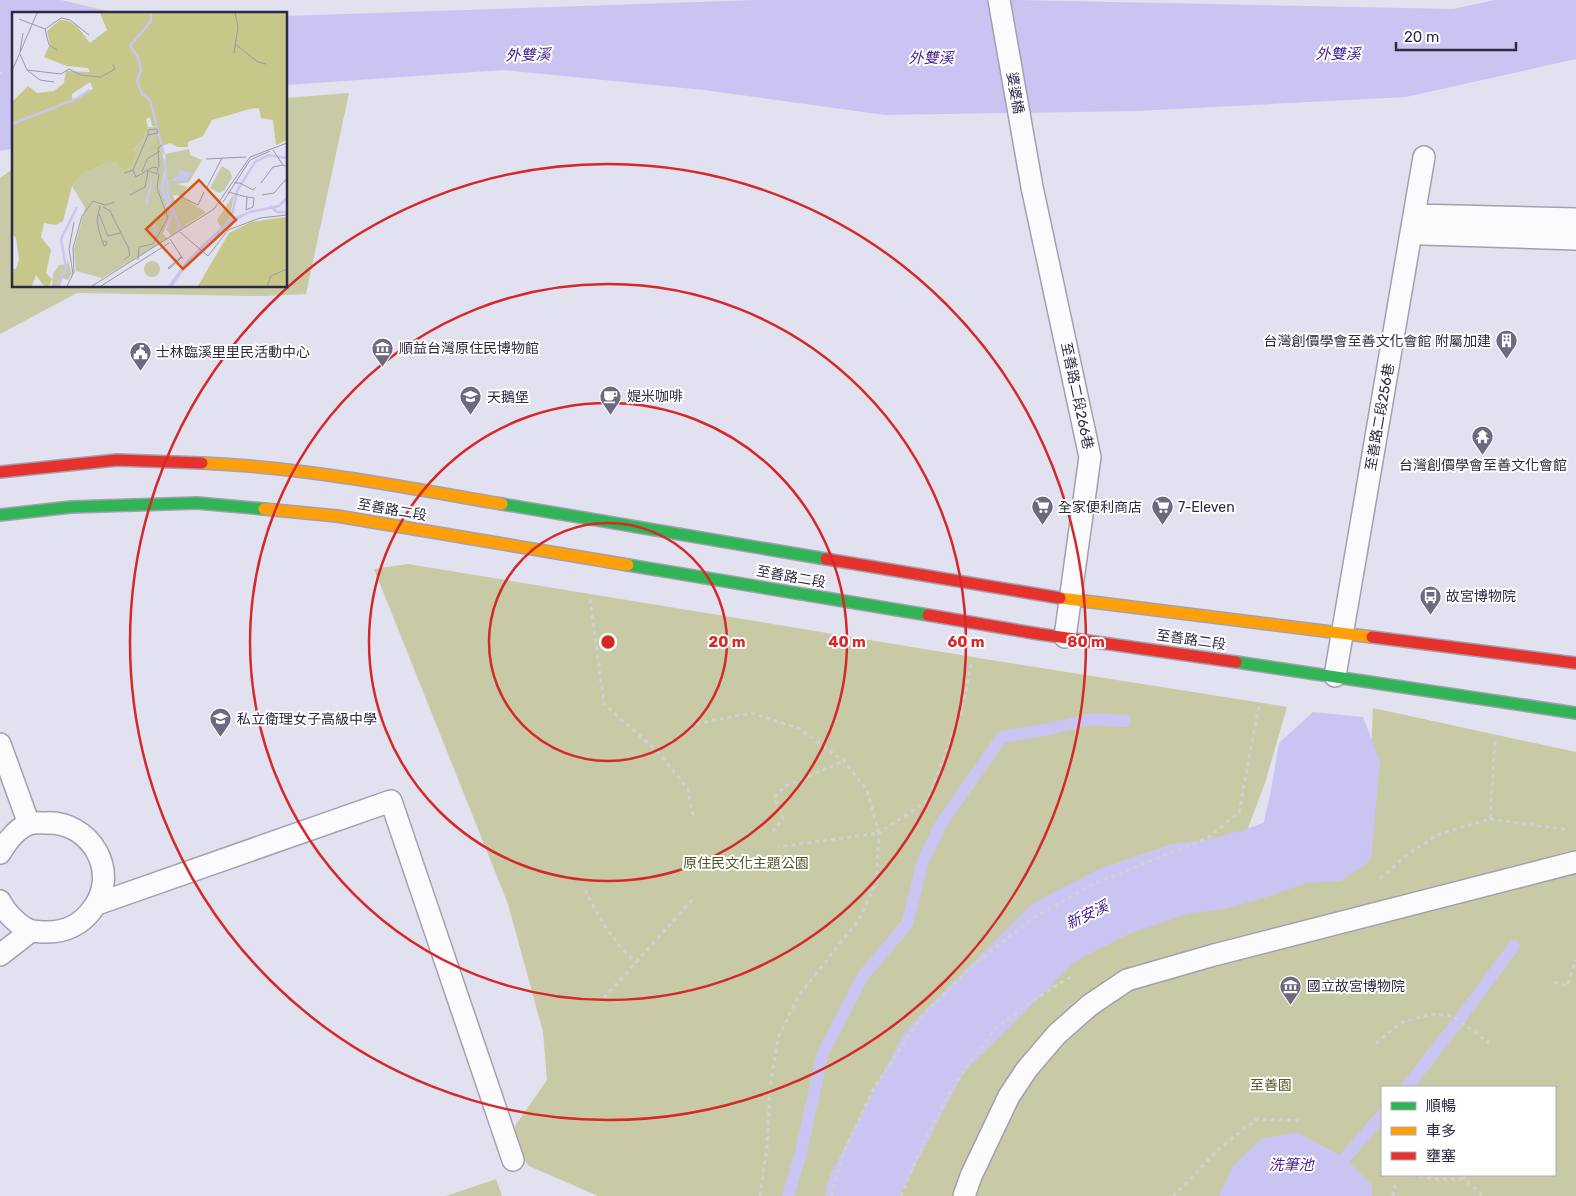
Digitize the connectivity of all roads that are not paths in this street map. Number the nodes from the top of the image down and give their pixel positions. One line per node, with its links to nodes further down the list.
1 (999, 0): 3 (lane, 婆婆橋)
2 (1424, 157): 4 (lane, 至善路二段256巷)
3 (1032, 187): 9 (lane, 至善路二段266巷)
4 (1414, 215): 5 (lane); 6 (lane); 10 (lane, 至善路二段256巷)
5 (1576, 219)
6 (1576, 239)
7 (0, 472): 9 (street, 至善路二段)
8 (0, 515): 11 (street, 至善路二段)
9 (1070, 600): 10 (street, 至善路二段); 11 (lane, 至善路二段266巷)
10 (1342, 633): 12 (street, 至善路二段); 13 (lane, 至善路二段256巷)
11 (1065, 637): 13 (street, 至善路二段)
12 (1576, 663)
13 (1335, 676): 14 (street, 至善路二段)
14 (1576, 713)
15 (0, 744): 16 (lane)
16 (29, 824): 17 (lane); 20 (lane)
17 (0, 853)
18 (1576, 862): 24 (lane)
19 (0, 901): 21 (lane)
20 (97, 904): 21 (lane); 23 (lane)
21 (31, 931): 22 (lane)
22 (0, 956)
23 (513, 1160)
24 (964, 1196)

